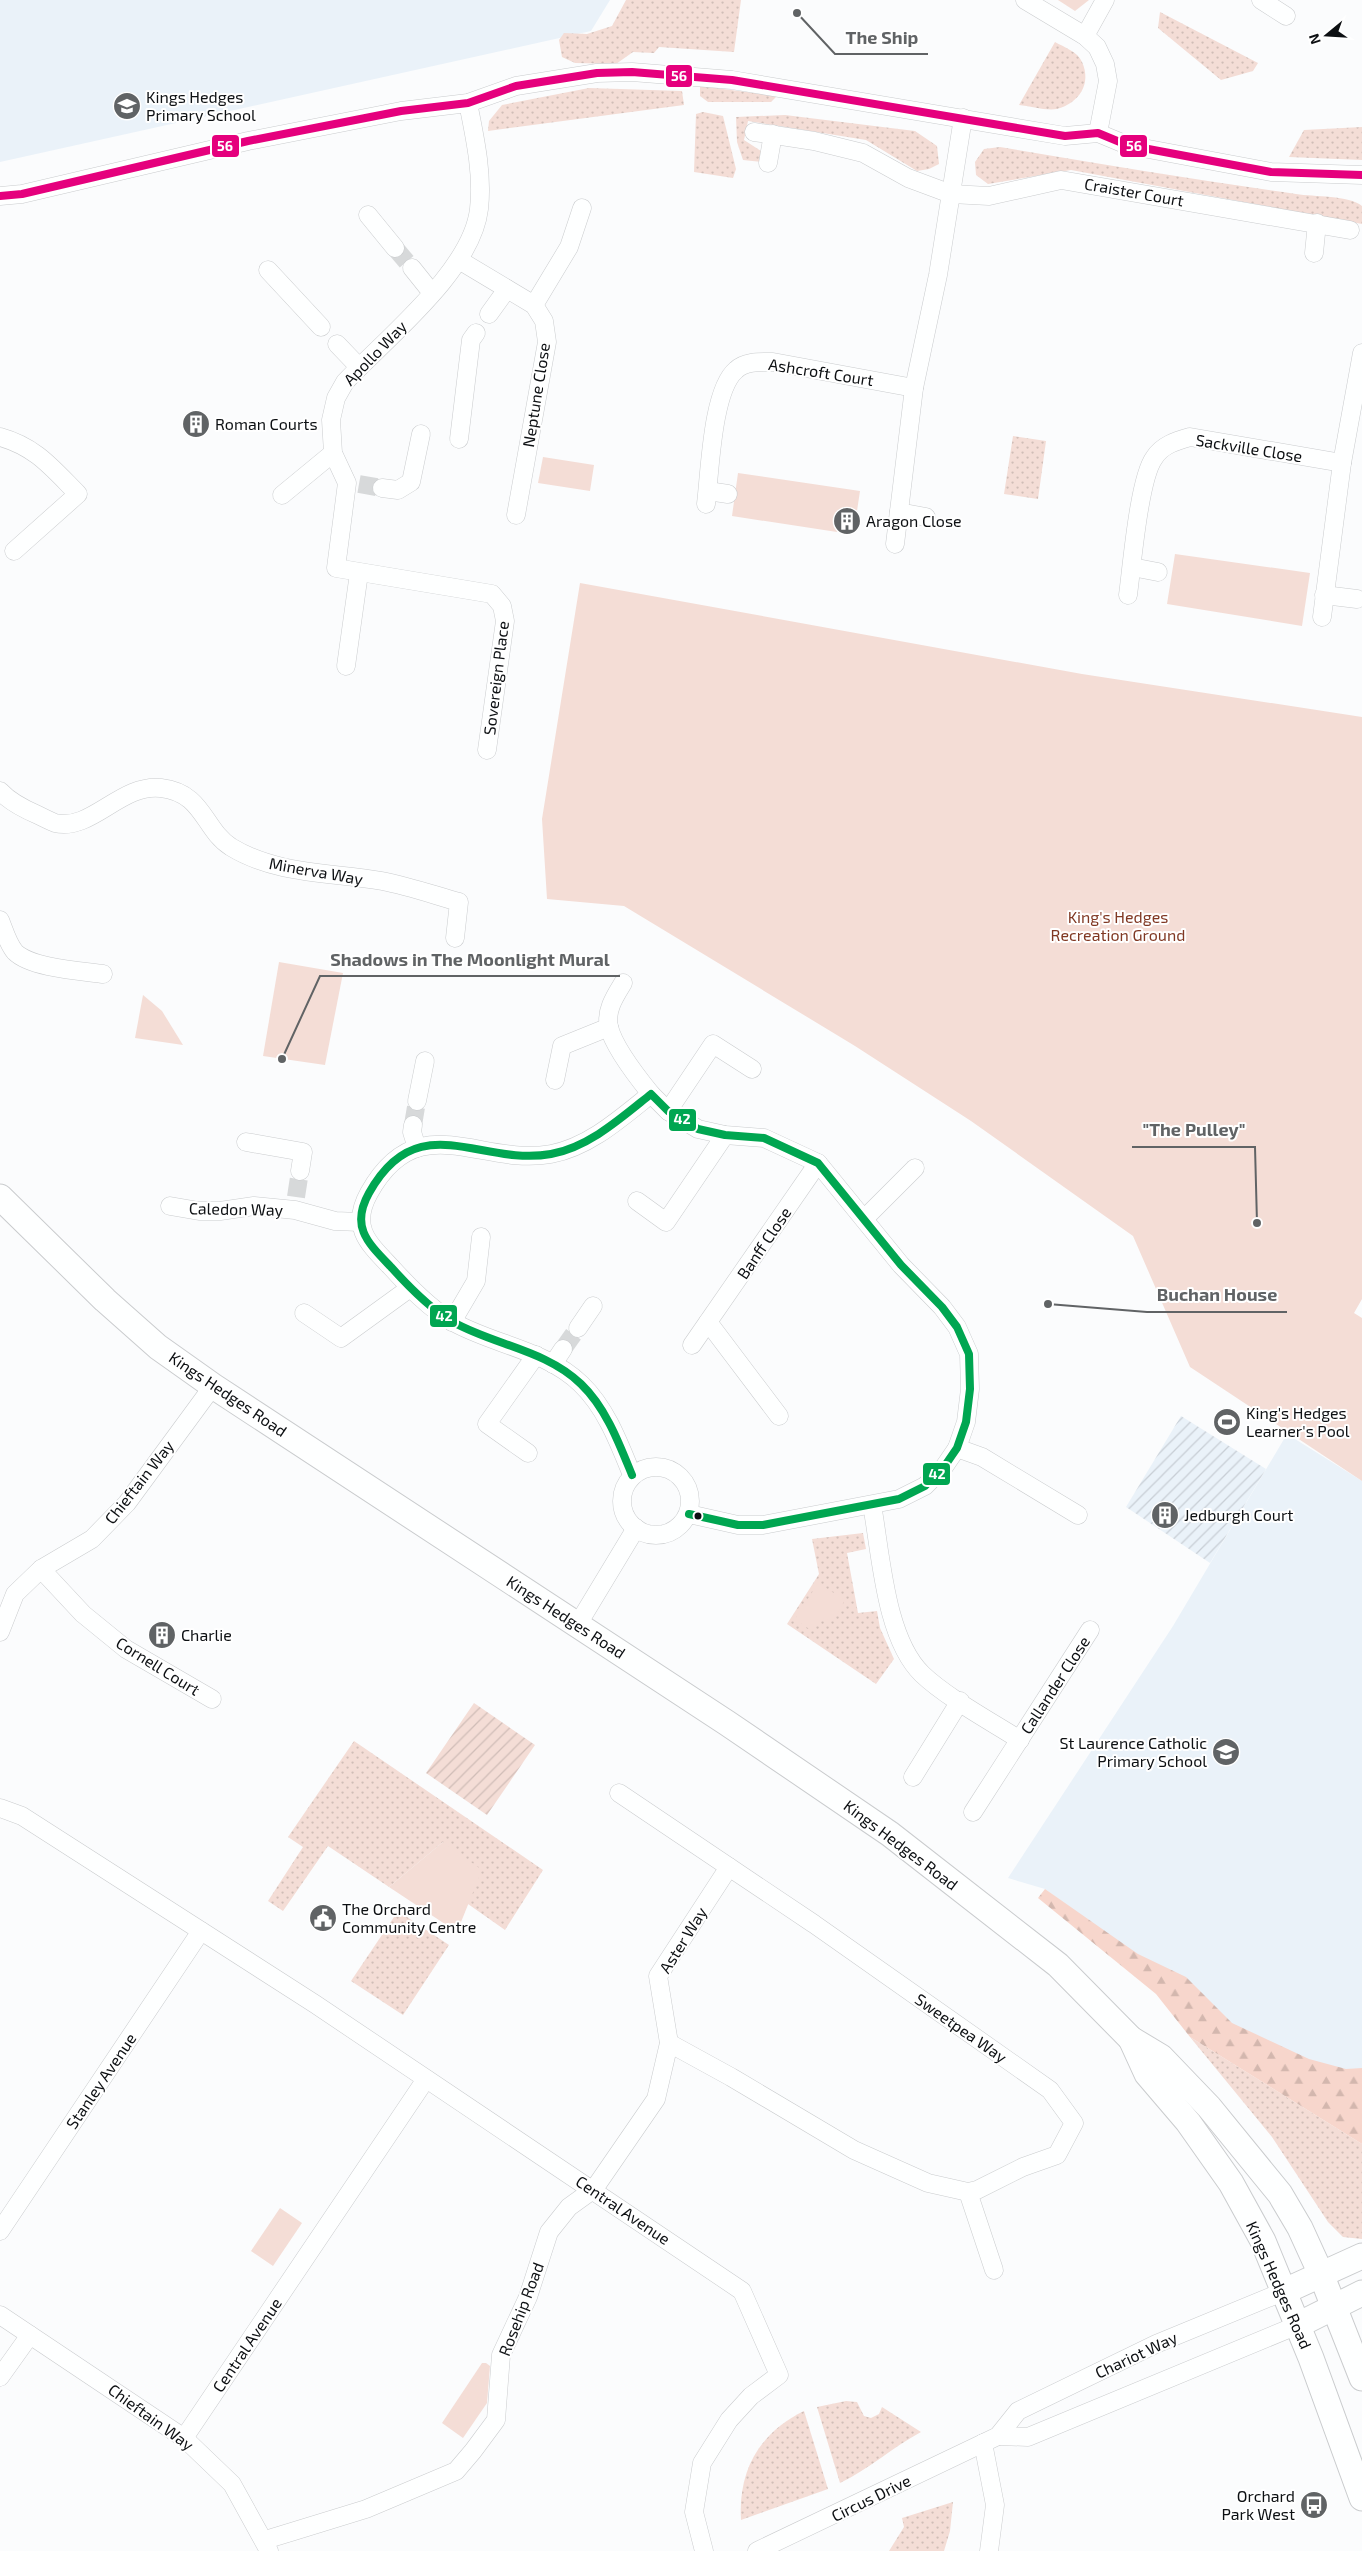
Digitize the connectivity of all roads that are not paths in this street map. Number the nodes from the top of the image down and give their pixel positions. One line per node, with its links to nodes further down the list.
1 (1025, 0): 5 (street)
2 (1105, 0): 5 (street)
3 (1261, 0): 4 (street)
4 (1286, 16)
5 (1084, 36): 9 (street)
6 (468, 103): 7 (street); 14 (street); 21 (street, Apollo Way)
7 (963, 118): 9 (street); 13 (street)
8 (754, 132): 10 (street)
9 (1098, 133): 12 (street)
10 (774, 134): 11 (street); 13 (street)
11 (768, 163)
12 (1362, 175)
13 (951, 194): 17 (street, Craister Court); 33 (street)
14 (0, 196)
15 (582, 208): 26 (street)
16 (368, 215): 19 (street)
17 (1317, 223): 18 (street, Craister Court); 20 (street)
18 (1350, 230)
19 (395, 248)
20 (1314, 253)
21 (459, 260): 24 (street); 25 (street, Apollo Way)
22 (412, 268): 25 (street)
23 (268, 270): 28 (street)
24 (507, 289): 26 (street); 27 (street)
25 (432, 293): 32 (street, Apollo Way)
26 (534, 305): 43 (street, Neptune Close)
27 (489, 314)
28 (321, 327)
29 (476, 333): 36 (street)
30 (338, 344): 32 (street)
31 (1362, 353): 38 (street)
32 (359, 367): 37 (street, Apollo Way)
33 (914, 388): 40 (street, Ashcroft Court); 42 (street)
34 (421, 434): 39 (street)
35 (0, 437): 46 (street)
36 (458, 439)
37 (334, 453): 41 (street); 49 (street, Apollo Way)
38 (1342, 463): 47 (street, Sackville Close); 51 (street)
39 (382, 488)
40 (728, 494)
41 (282, 495)
42 (899, 512): 44 (street); 45 (street)
43 (516, 515)
44 (926, 517)
45 (895, 544)
46 (14, 551)
47 (1132, 567): 48 (street); 50 (street, Sackville Close)
48 (1158, 572)
49 (359, 573): 53 (street, Apollo Way); 55 (street)
50 (1128, 595)
51 (1324, 595): 52 (street); 54 (street)
52 (1357, 599)
53 (502, 606): 56 (street, Sovereign Place)
54 (1322, 617)
55 (346, 666)
56 (487, 750)
57 (2, 797): 59 (street, Minerva Way)
58 (0, 920): 60 (street)
59 (455, 938)
60 (103, 974)
61 (623, 983): 62 (street)
62 (609, 1027): 65 (street); 66 (street)
63 (425, 1061): 67 (street)
64 (752, 1069): 68 (street)
65 (555, 1080)
66 (650, 1094): 68 (street); 72 (street)
67 (418, 1101)
68 (668, 1110): 70 (street)
69 (413, 1125): 72 (street)
70 (725, 1135): 73 (street); 77 (street)
71 (246, 1142): 75 (street)
72 (417, 1148): 80 (street)
73 (818, 1163): 79 (street); 86 (street, Banff Close)
74 (915, 1168): 79 (street)
75 (300, 1171)
76 (0, 1197): 92 (street, Kings Hedges Road)
77 (637, 1200)
78 (170, 1206): 80 (street, Caledon Way)
79 (864, 1219): 94 (street)
80 (360, 1222): 82 (street)
81 (481, 1237): 85 (street)
82 (410, 1288): 84 (street); 85 (street)
83 (593, 1306): 87 (street)
84 (304, 1313)
85 (452, 1322): 90 (street)
86 (708, 1322): 88 (street, Banff Close); 93 (street)
87 (578, 1328)
88 (692, 1345)
89 (563, 1349): 91 (street)
90 (536, 1355): 91 (street); 95 (street)
91 (553, 1364): 96 (street)
92 (213, 1386): 101 (street, Chieftain Way); 102 (street, Kings Hedges Road)
93 (779, 1416)
94 (957, 1448): 97 (street); 99 (street)
95 (528, 1452)
96 (632, 1475): 98 (street); 100 (street)
97 (872, 1504): 98 (street); 106 (street, Callander Close)
98 (689, 1514): 100 (street)
99 (1078, 1515)
100 (636, 1528): 102 (street)
101 (41, 1569): 104 (street, Chieftain Way); 105 (street, Cornell Court)
102 (578, 1624): 114 (street, Kings Hedges Road)
103 (1090, 1630): 107 (street, Callander Close)
104 (0, 1632)
105 (212, 1699)
106 (960, 1701): 107 (street, Callander Close); 108 (street)
107 (1020, 1740): 111 (street, Callander Close)
108 (913, 1777)
109 (619, 1793): 112 (street)
110 (0, 1808): 113 (street)
111 (973, 1812)
112 (729, 1867): 115 (street, Aster Way); 118 (street, Sweetpea Way)
113 (201, 1931): 116 (street, Central Avenue); 119 (street, Stanley Avenue)
114 (1131, 2039): 122 (street, Kings Hedges Road); 123 (street, Kings Hedges Road)
115 (669, 2043): 117 (street, Aster Way); 118 (street)
116 (426, 2079): 117 (street, Central Avenue); 131 (street, Central Avenue)
117 (594, 2189): 134 (street, Rosehip Road); 135 (street, Central Avenue)
118 (968, 2192): 121 (street)
119 (0, 2231)
120 (1362, 2256): 122 (street)
121 (994, 2270)
122 (1321, 2274): 123 (street); 125 (street, Kings Hedges Road)
123 (1285, 2291): 127 (street, Kings Hedges Road); 132 (street, Chariot Way)
124 (1362, 2293): 125 (street)
125 (1335, 2308): 127 (street); 130 (street, Kings Hedges Road)
126 (0, 2314): 128 (street, Chieftain Way)
127 (1298, 2325): 132 (street, Chariot Way); 133 (street, Kings Hedges Road)
128 (30, 2335): 129 (street); 131 (street, Chieftain Way)
129 (0, 2377)
130 (1362, 2378)
131 (184, 2438): 134 (street, Chieftain Way)
132 (991, 2439): 136 (street, Circus Drive); 137 (street)
133 (1362, 2498)
134 (267, 2546)
135 (704, 2551)
136 (757, 2551)
137 (989, 2551)

